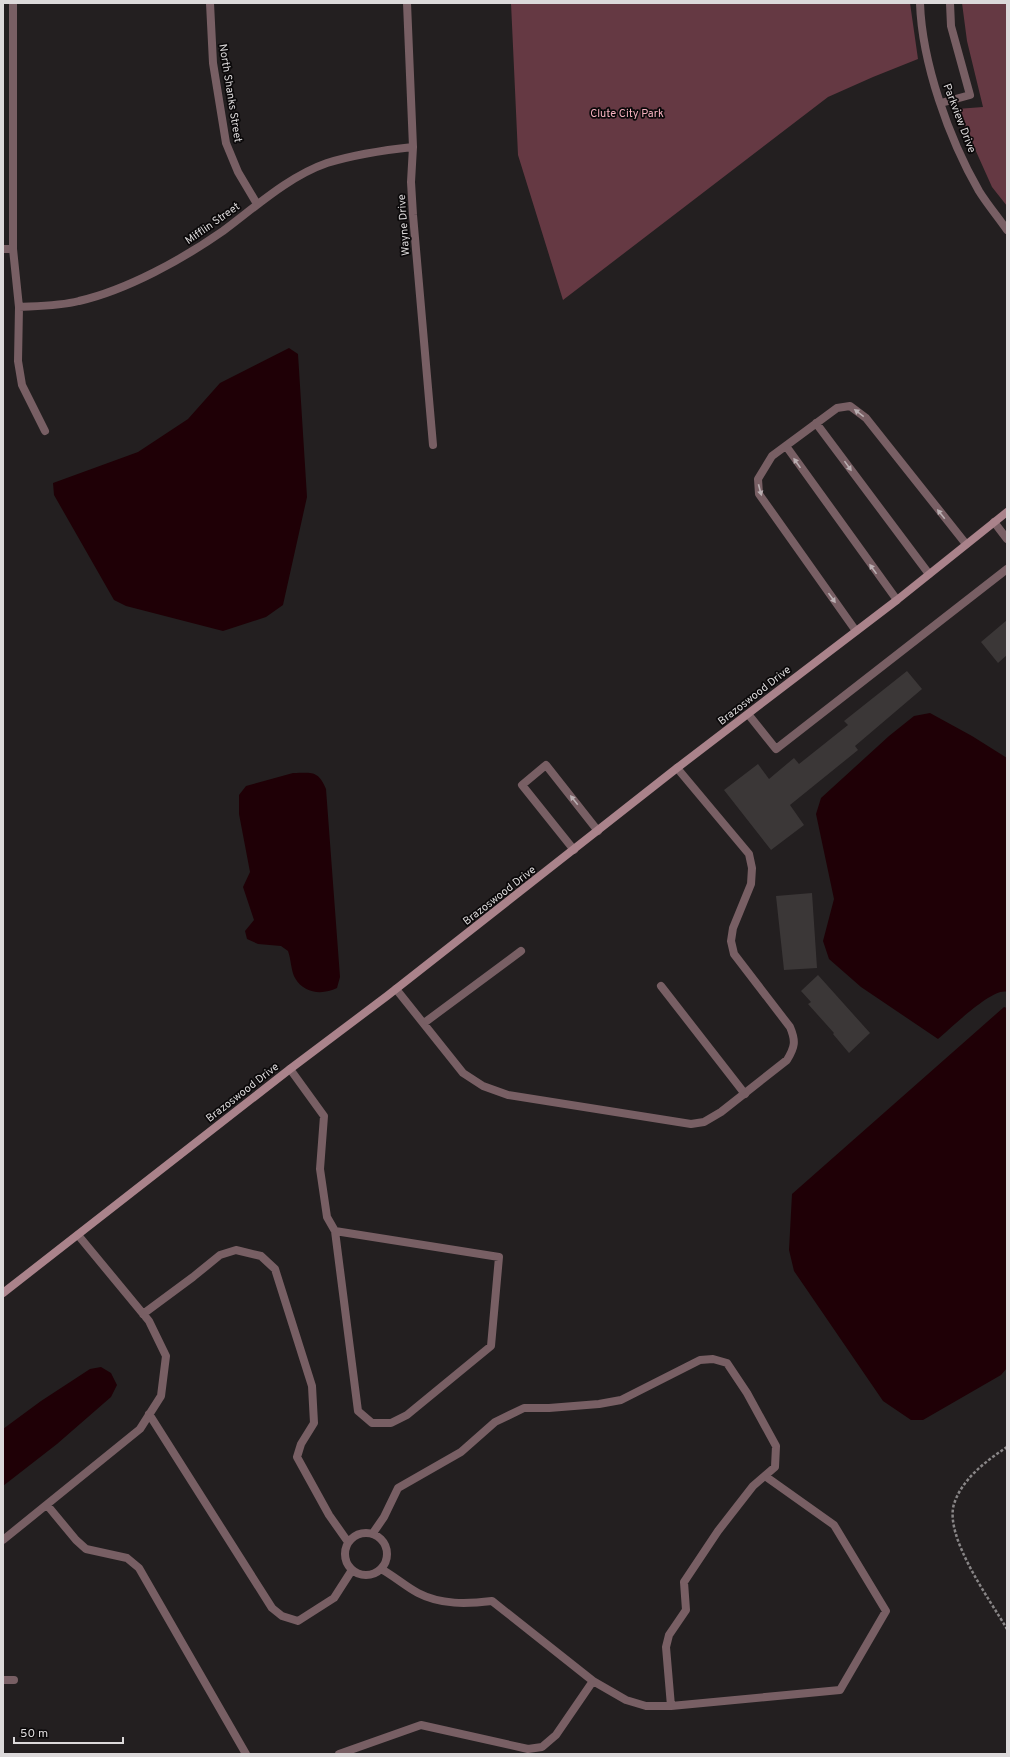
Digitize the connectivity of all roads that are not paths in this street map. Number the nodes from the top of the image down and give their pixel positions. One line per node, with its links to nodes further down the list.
1 (13, 3): 11 (street)
2 (210, 3): 8 (street, North Shanks Street)
3 (408, 3): 7 (street, Wayne Drive)
4 (920, 3): 6 (street, Parkview Drive)
5 (950, 3): 6 (street)
6 (941, 103): 9 (street, Parkview Drive)
7 (413, 147): 8 (street, Mifflin Street); 15 (street, Wayne Drive)
8 (257, 204): 12 (street, Mifflin Street)
9 (1007, 230)
10 (3, 249): 11 (street)
11 (13, 249): 12 (street)
12 (19, 307): 14 (street)
13 (816, 423): 16 (street); 20 (street, one-way to 13); 22 (street, one-way to 22)
14 (45, 431)
15 (433, 445)
16 (786, 446): 23 (street, one-way to 16); 24 (street, one-way to 24)
17 (1007, 512): 18 (street, Brazoswood Drive)
18 (994, 522): 19 (street); 20 (street, Brazoswood Drive)
19 (1007, 539)
20 (966, 544): 22 (street, Brazoswood Drive)
21 (1007, 569): 25 (street)
22 (929, 574): 23 (street, Brazoswood Drive)
23 (897, 600): 24 (street, Brazoswood Drive)
24 (856, 630): 25 (street, Brazoswood Drive)
25 (748, 714): 26 (street, Brazoswood Drive)
26 (677, 768): 27 (street, Brazoswood Drive); 34 (street)
27 (598, 831): 28 (street, Brazoswood Drive); 28 (street, one-way to 28)
28 (574, 850): 31 (street, Brazoswood Drive)
29 (521, 950): 32 (street)
30 (661, 986): 34 (street)
31 (396, 989): 32 (street); 33 (street, Brazoswood Drive)
32 (424, 1023): 34 (street)
33 (290, 1069): 35 (street); 36 (street, Brazoswood Drive)
34 (745, 1094)
35 (335, 1231): 35 (street)
36 (78, 1235): 37 (street, Brazoswood Drive); 38 (street)
37 (3, 1293)
38 (143, 1314): 39 (street); 44 (street)
39 (149, 1414): 41 (street); 46 (street)
40 (765, 1476): 42 (street); 50 (street); 50 (street)
41 (47, 1505): 43 (street); 51 (street)
42 (373, 1533): 44 (street); 45 (street)
43 (3, 1540)
44 (348, 1542): 46 (street)
45 (381, 1569): 46 (street); 49 (street)
46 (352, 1570)
47 (3, 1680): 48 (street)
48 (14, 1680)
49 (593, 1681): 50 (street); 52 (street)
50 (671, 1706)
51 (246, 1754)
52 (339, 1754)

